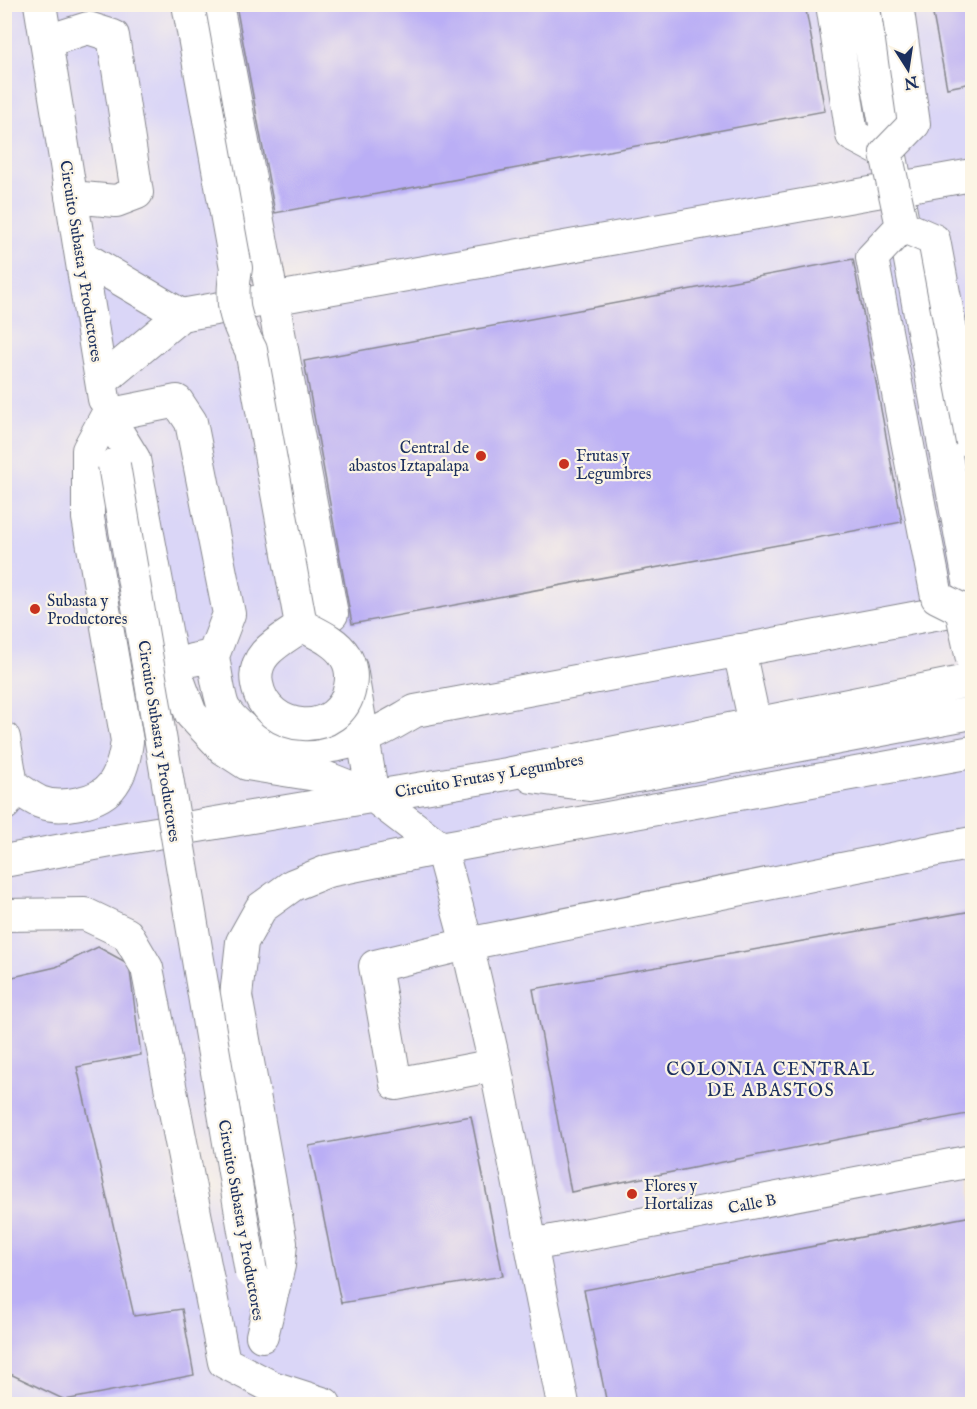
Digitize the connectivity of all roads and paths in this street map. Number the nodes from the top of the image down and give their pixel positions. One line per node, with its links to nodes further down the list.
1 (40, 4): 7 (street, Circuito Subasta y Productores)
2 (188, 4): 30 (street, bridge)
3 (217, 4): 14 (street)
4 (832, 4): 8 (street)
5 (863, 4): 10 (street)
6 (897, 4): 8 (street, bridge)
7 (47, 41): 11 (street, Circuito Subasta y Productores); 11 (street)
8 (886, 153): 12 (street, bridge)
9 (972, 175): 10 (street)
10 (897, 189): 14 (street); 19 (street)
11 (71, 197): 13 (street, Circuito Subasta y Productores)
12 (902, 226): 18 (street, bridge); 23 (street, bridge)
13 (81, 255): 15 (street); 16 (street, Circuito Subasta y Productores)
14 (274, 298): 15 (street); 20 (street)
15 (181, 315): 16 (street)
16 (102, 381): 17 (street, Circuito Subasta y Productores)
17 (106, 414): 22 (street); 24 (street); 34 (street); 45 (street, Circuito Subasta y Productores, bridge)
18 (972, 442)
19 (971, 594): 21 (street)
20 (332, 614)
21 (739, 650): 27 (street); 30 (street)
22 (213, 656): 24 (street); 30 (street)
23 (972, 659)
24 (172, 663): 35 (street)
25 (972, 680): 27 (street, Circuito Frutas y Legumbres)
26 (972, 713): 33 (street)
27 (755, 724): 32 (street, Circuito Frutas y Legumbres)
28 (972, 730): 33 (street)
29 (4, 738): 34 (street)
30 (363, 738): 35 (street)
31 (972, 752): 36 (street)
32 (507, 774): 33 (street); 35 (street, Circuito Frutas y Legumbres)
33 (592, 793): 36 (street)
34 (8, 795)
35 (373, 796): 38 (street); 39 (street, Circuito Frutas y Legumbres)
36 (550, 828): 38 (street)
37 (972, 843): 41 (street)
38 (441, 848): 41 (street); 45 (street)
39 (4, 861)
40 (4, 915): 46 (street)
41 (467, 944): 42 (street); 42 (street)
42 (495, 1065): 44 (street)
43 (972, 1161): 44 (street, Calle B)
44 (531, 1245): 48 (street)
45 (262, 1336): 46 (street, Circuito Subasta y Productores)
46 (274, 1396): 47 (street)
47 (325, 1404)
48 (563, 1404)

